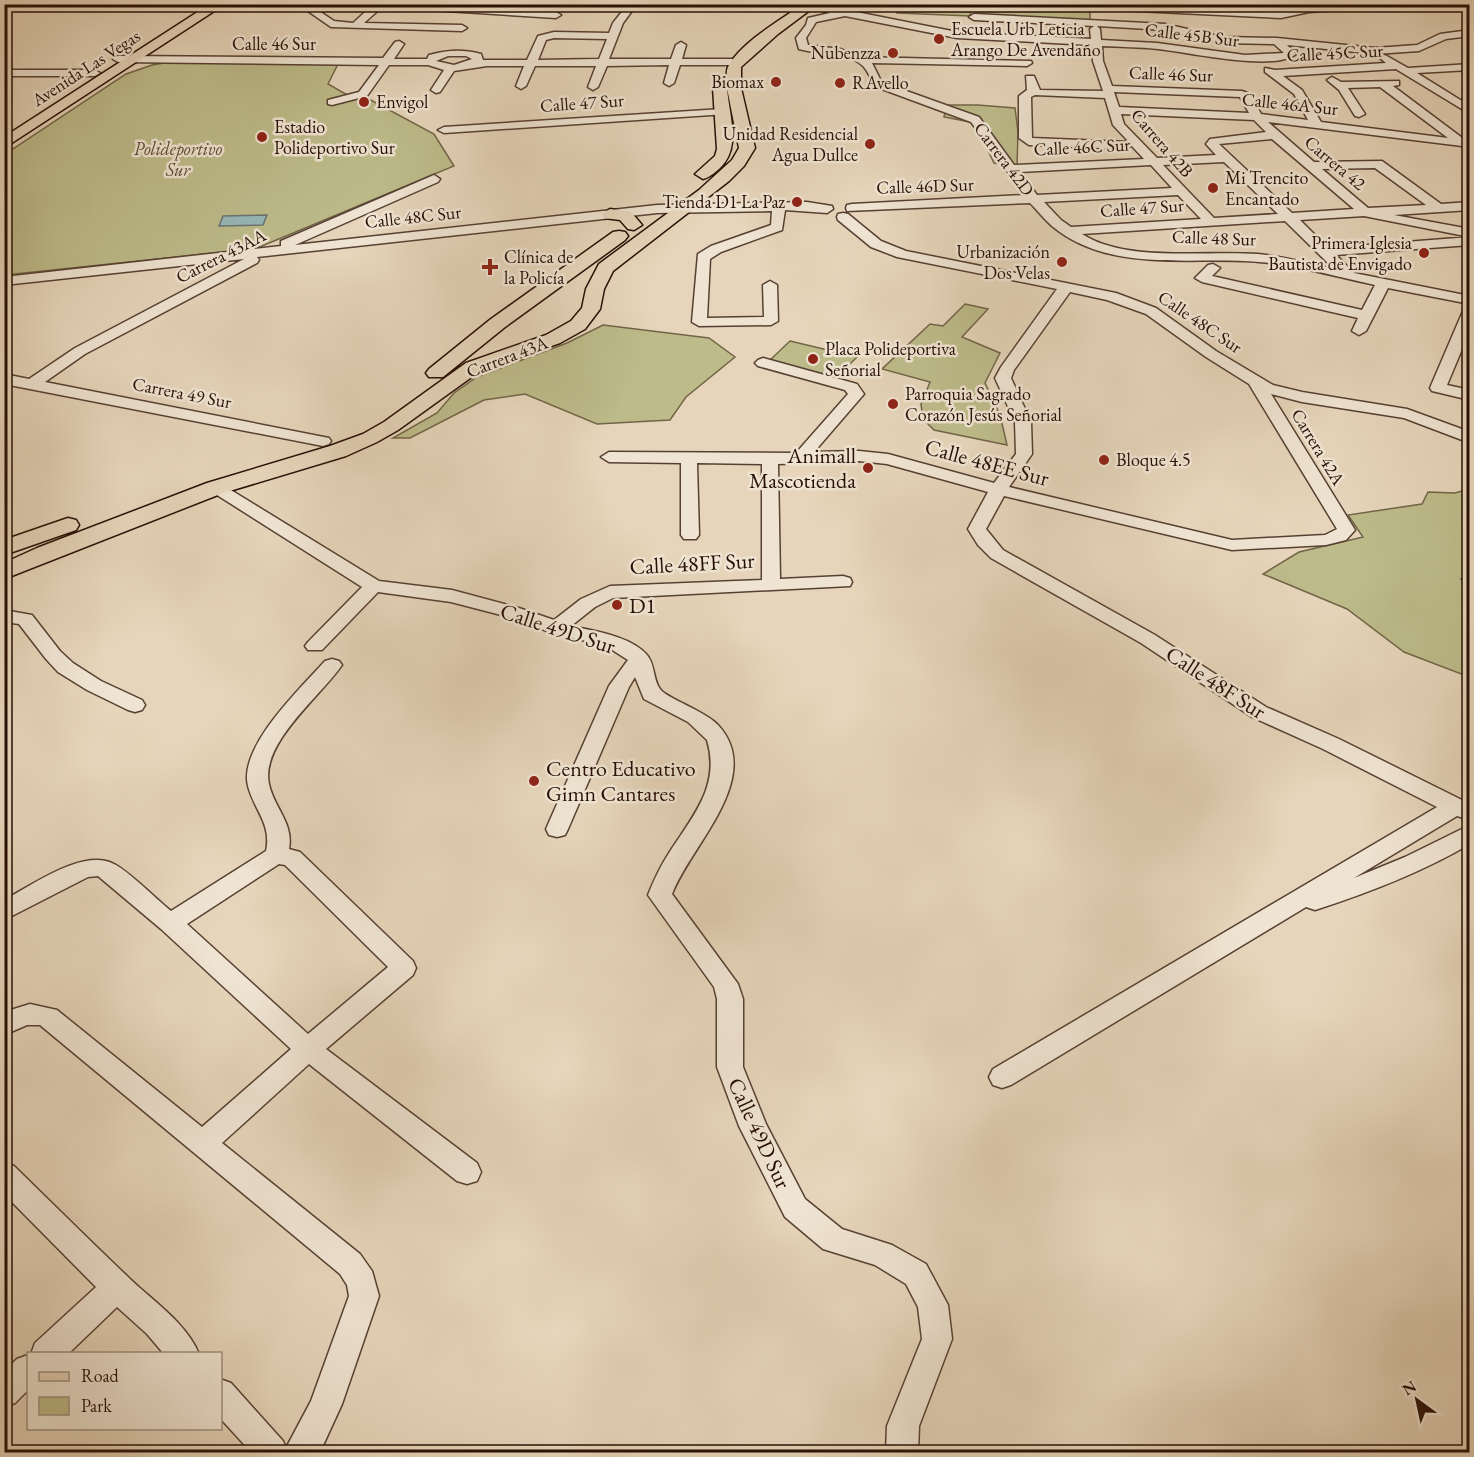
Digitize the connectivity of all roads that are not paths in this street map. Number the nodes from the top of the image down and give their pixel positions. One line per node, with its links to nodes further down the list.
1 (203, 4): 41 (main road, Avenida Las Vegas)
2 (219, 4): 29 (main road, Avenida Las Vegas)
3 (633, 4): 24 (street)
4 (793, 4): 44 (main road)
5 (874, 4): 16 (street)
6 (976, 4): 17 (street)
7 (1054, 4): 15 (street)
8 (1383, 4): 14 (street)
9 (380, 5): 10 (street); 19 (street)
10 (497, 8): 18 (street); 22 (street)
11 (1199, 8): 14 (street); 15 (street)
12 (310, 9): 19 (street)
13 (808, 9): 16 (street); 40 (street); 45 (main road)
14 (1263, 9)
15 (1094, 13): 17 (street); 21 (street); 27 (street, Carrera 42B)
16 (845, 15): 25 (street, Calle 45B Sur)
17 (974, 17): 25 (street)
18 (481, 24)
19 (355, 26): 20 (street)
20 (462, 28)
21 (1166, 31): 26 (street); 31 (street)
22 (543, 34): 24 (street); 38 (street)
23 (1466, 35): 33 (street)
24 (612, 36): 39 (street)
25 (972, 36): 32 (street, Calle 45B Sur)
26 (1277, 41): 33 (street); 35 (street, Calle 45B Sur)
27 (1096, 42): 31 (street, Calle 45B Sur); 32 (street, Calle 45B Sur); 63 (street, Carrera 42B)
28 (399, 44): 36 (street)
29 (157, 45): 34 (main road); 41 (main road, Avenida Las Vegas)
30 (681, 45): 43 (street)
31 (1156, 46): 35 (street, Calle 45B Sur)
32 (1028, 51): 40 (street); 61 (street)
33 (1375, 51): 49 (street)
34 (168, 58): 36 (street, Calle 46 Sur); 41 (street, Calle 46 Sur); 41 (main road)
35 (1245, 58): 53 (street)
36 (387, 60): 37 (street, Calle 46 Sur); 65 (street)
37 (430, 60): 42 (street); 47 (street)
38 (532, 60): 39 (street); 42 (street); 59 (street)
39 (605, 60): 43 (street); 60 (street)
40 (859, 60): 81 (street, Carrera 42D)
41 (126, 61): 52 (main road, Avenida Las Vegas); 76 (main road, Avenida Las Vegas)
42 (473, 61): 47 (street)
43 (675, 61): 44 (street); 56 (street)
44 (719, 62): 45 (street); 68 (main road, Carrera 43A)
45 (736, 62): 84 (main road, Carrera 43A)
46 (1470, 67): 48 (street, Calle 45C Sur)
47 (451, 68): 62 (street)
48 (1455, 68): 49 (street, Calle 45C Sur); 54 (street)
49 (1401, 69): 50 (street, Calle 45C Sur); 55 (street)
50 (1320, 71): 53 (street, Calle 45C Sur); 58 (street)
51 (4, 73): 52 (street)
52 (95, 73): 73 (main road, Avenida Las Vegas)
53 (1274, 73): 71 (street)
54 (1470, 76)
55 (1421, 80): 57 (street); 67 (street)
56 (669, 83)
57 (1383, 84): 58 (street); 75 (street)
58 (1339, 85): 69 (street)
59 (521, 86)
60 (593, 87)
61 (1032, 89): 63 (street, Calle 46 Sur); 77 (street)
62 (436, 90)
63 (1109, 92): 64 (street, Calle 46 Sur); 66 (street, Carrera 42B)
64 (1233, 93): 70 (street, Carrera 42)
65 (332, 102)
66 (1113, 110): 70 (street, Calle 46A Sur); 79 (street, Carrera 42B)
67 (1470, 111)
68 (722, 112): 72 (street, Calle 47 Sur); 84 (main road, Carrera 43A)
69 (1359, 114)
70 (1257, 117): 71 (street, Calle 46A Sur); 74 (street, Carrera 42)
71 (1317, 125): 75 (street, Calle 46A Sur)
72 (444, 130)
73 (4, 131)
74 (1275, 135): 78 (street); 80 (street, Carrera 42)
75 (1467, 143)
76 (4, 144)
77 (1125, 145)
78 (1225, 158): 79 (street, Calle 46C Sur); 95 (street)
79 (1155, 162): 81 (street, Calle 46C Sur); 83 (street, Carrera 42B)
80 (1311, 166): 90 (street); 93 (street, Carrera 42)
81 (1012, 169): 85 (street, Carrera 42D)
82 (434, 179): 103 (street, Carrera 43AA)
83 (1180, 191): 85 (street, Calle 46D Sur); 96 (street, Carrera 42B)
84 (685, 197): 88 (main road); 89 (main road, Carrera 43A); 111 (main road, Carrera 43A)
85 (1034, 200): 92 (street, Calle 46D Sur); 99 (street, Carrera 42D)
86 (779, 206): 88 (street); 92 (street, Calle 48C Sur); 108 (street)
87 (1470, 206): 90 (street, Calle 47 Sur)
88 (711, 208)
89 (657, 209): 94 (street, Calle 48C Sur); 98 (main road, Carrera 43A)
90 (1440, 209): 91 (street, Calle 47 Sur)
91 (1394, 211): 93 (street, Calle 47 Sur); 97 (street, Calle 47 Sur)
92 (848, 212): 109 (street, Calle 48C Sur)
93 (1366, 213): 95 (street, Calle 47 Sur); 100 (street, Calle 47 Sur)
94 (610, 214): 98 (main road); 103 (street, Calle 48C Sur)
95 (1289, 218): 96 (street, Calle 47 Sur); 102 (street)
96 (1211, 222): 99 (street, Calle 47 Sur)
97 (1470, 224)
98 (634, 225): 110 (main road, Carrera 43A)
99 (1065, 232): 105 (street, Calle 48 Sur)
100 (1470, 233)
101 (1470, 241): 102 (street)
102 (1325, 252): 105 (street)
103 (265, 253): 106 (street, Calle 48C Sur); 120 (street, Carrera 43AA)
104 (1213, 268): 114 (street)
105 (1348, 274): 107 (street, Calle 48 Sur)
106 (4, 281)
107 (1383, 283): 112 (street, Calle 48 Sur); 114 (street)
108 (770, 285)
109 (1066, 287): 121 (street, Calle 48C Sur); 130 (street)
110 (541, 292): 111 (main road); 115 (main road, Carrera 43A)
111 (594, 300): 117 (main road, Carrera 43A)
112 (1470, 300)
113 (1470, 310): 122 (street)
114 (1365, 315): 116 (street)
115 (498, 323): 117 (main road); 124 (main road, Carrera 43A)
116 (1359, 331)
117 (537, 344): 129 (main road, Carrera 43A)
118 (763, 363): 125 (street)
119 (4, 379): 120 (street, Carrera 49 Sur)
120 (34, 384): 124 (street, Carrera 49 Sur)
121 (1257, 384): 123 (street, Calle 48C Sur); 131 (street, Carrera 42A)
122 (1470, 395)
123 (1470, 438)
124 (323, 441): 133 (main road, Carrera 43A)
125 (802, 456): 128 (street, Calle 48EE Sur); 130 (street, Calle 48EE Sur)
126 (609, 458): 127 (street, Calle 48EE Sur)
127 (689, 458): 128 (street, Calle 48EE Sur); 132 (street)
128 (770, 459): 136 (street)
129 (215, 488): 134 (main road, Carrera 43A); 137 (street, Calle 49D Sur)
130 (998, 490): 131 (street, Calle 48EE Sur); 144 (street, Calle 48F Sur)
131 (1346, 530)
132 (690, 536)
133 (4, 548)
134 (4, 572)
135 (843, 582): 136 (street, Calle 48FF Sur)
136 (771, 584): 139 (street, Calle 48FF Sur)
137 (374, 586): 139 (street, Calle 49D Sur); 140 (street)
138 (4, 616): 143 (street)
139 (557, 628): 141 (street, Calle 49D Sur)
140 (315, 646)
141 (639, 657): 145 (street); 165 (street, Calle 49D Sur)
142 (332, 665): 147 (street)
143 (135, 705)
144 (1462, 810): 149 (street)
145 (557, 829)
146 (1470, 832): 149 (street)
147 (276, 855): 150 (street); 152 (street)
148 (4, 911): 150 (street)
149 (1272, 916): 153 (street)
150 (170, 923): 152 (street)
151 (4, 1025): 154 (street)
152 (308, 1049): 154 (street); 155 (street)
153 (1002, 1077)
154 (202, 1144): 164 (street)
155 (467, 1172)
156 (4, 1175): 157 (street)
157 (117, 1287): 158 (street); 159 (street)
158 (47, 1352)
159 (183, 1352)
160 (27, 1371): 161 (street)
161 (4, 1392)
162 (222, 1396): 163 (street)
163 (272, 1452)
164 (301, 1452)
165 (902, 1452)

